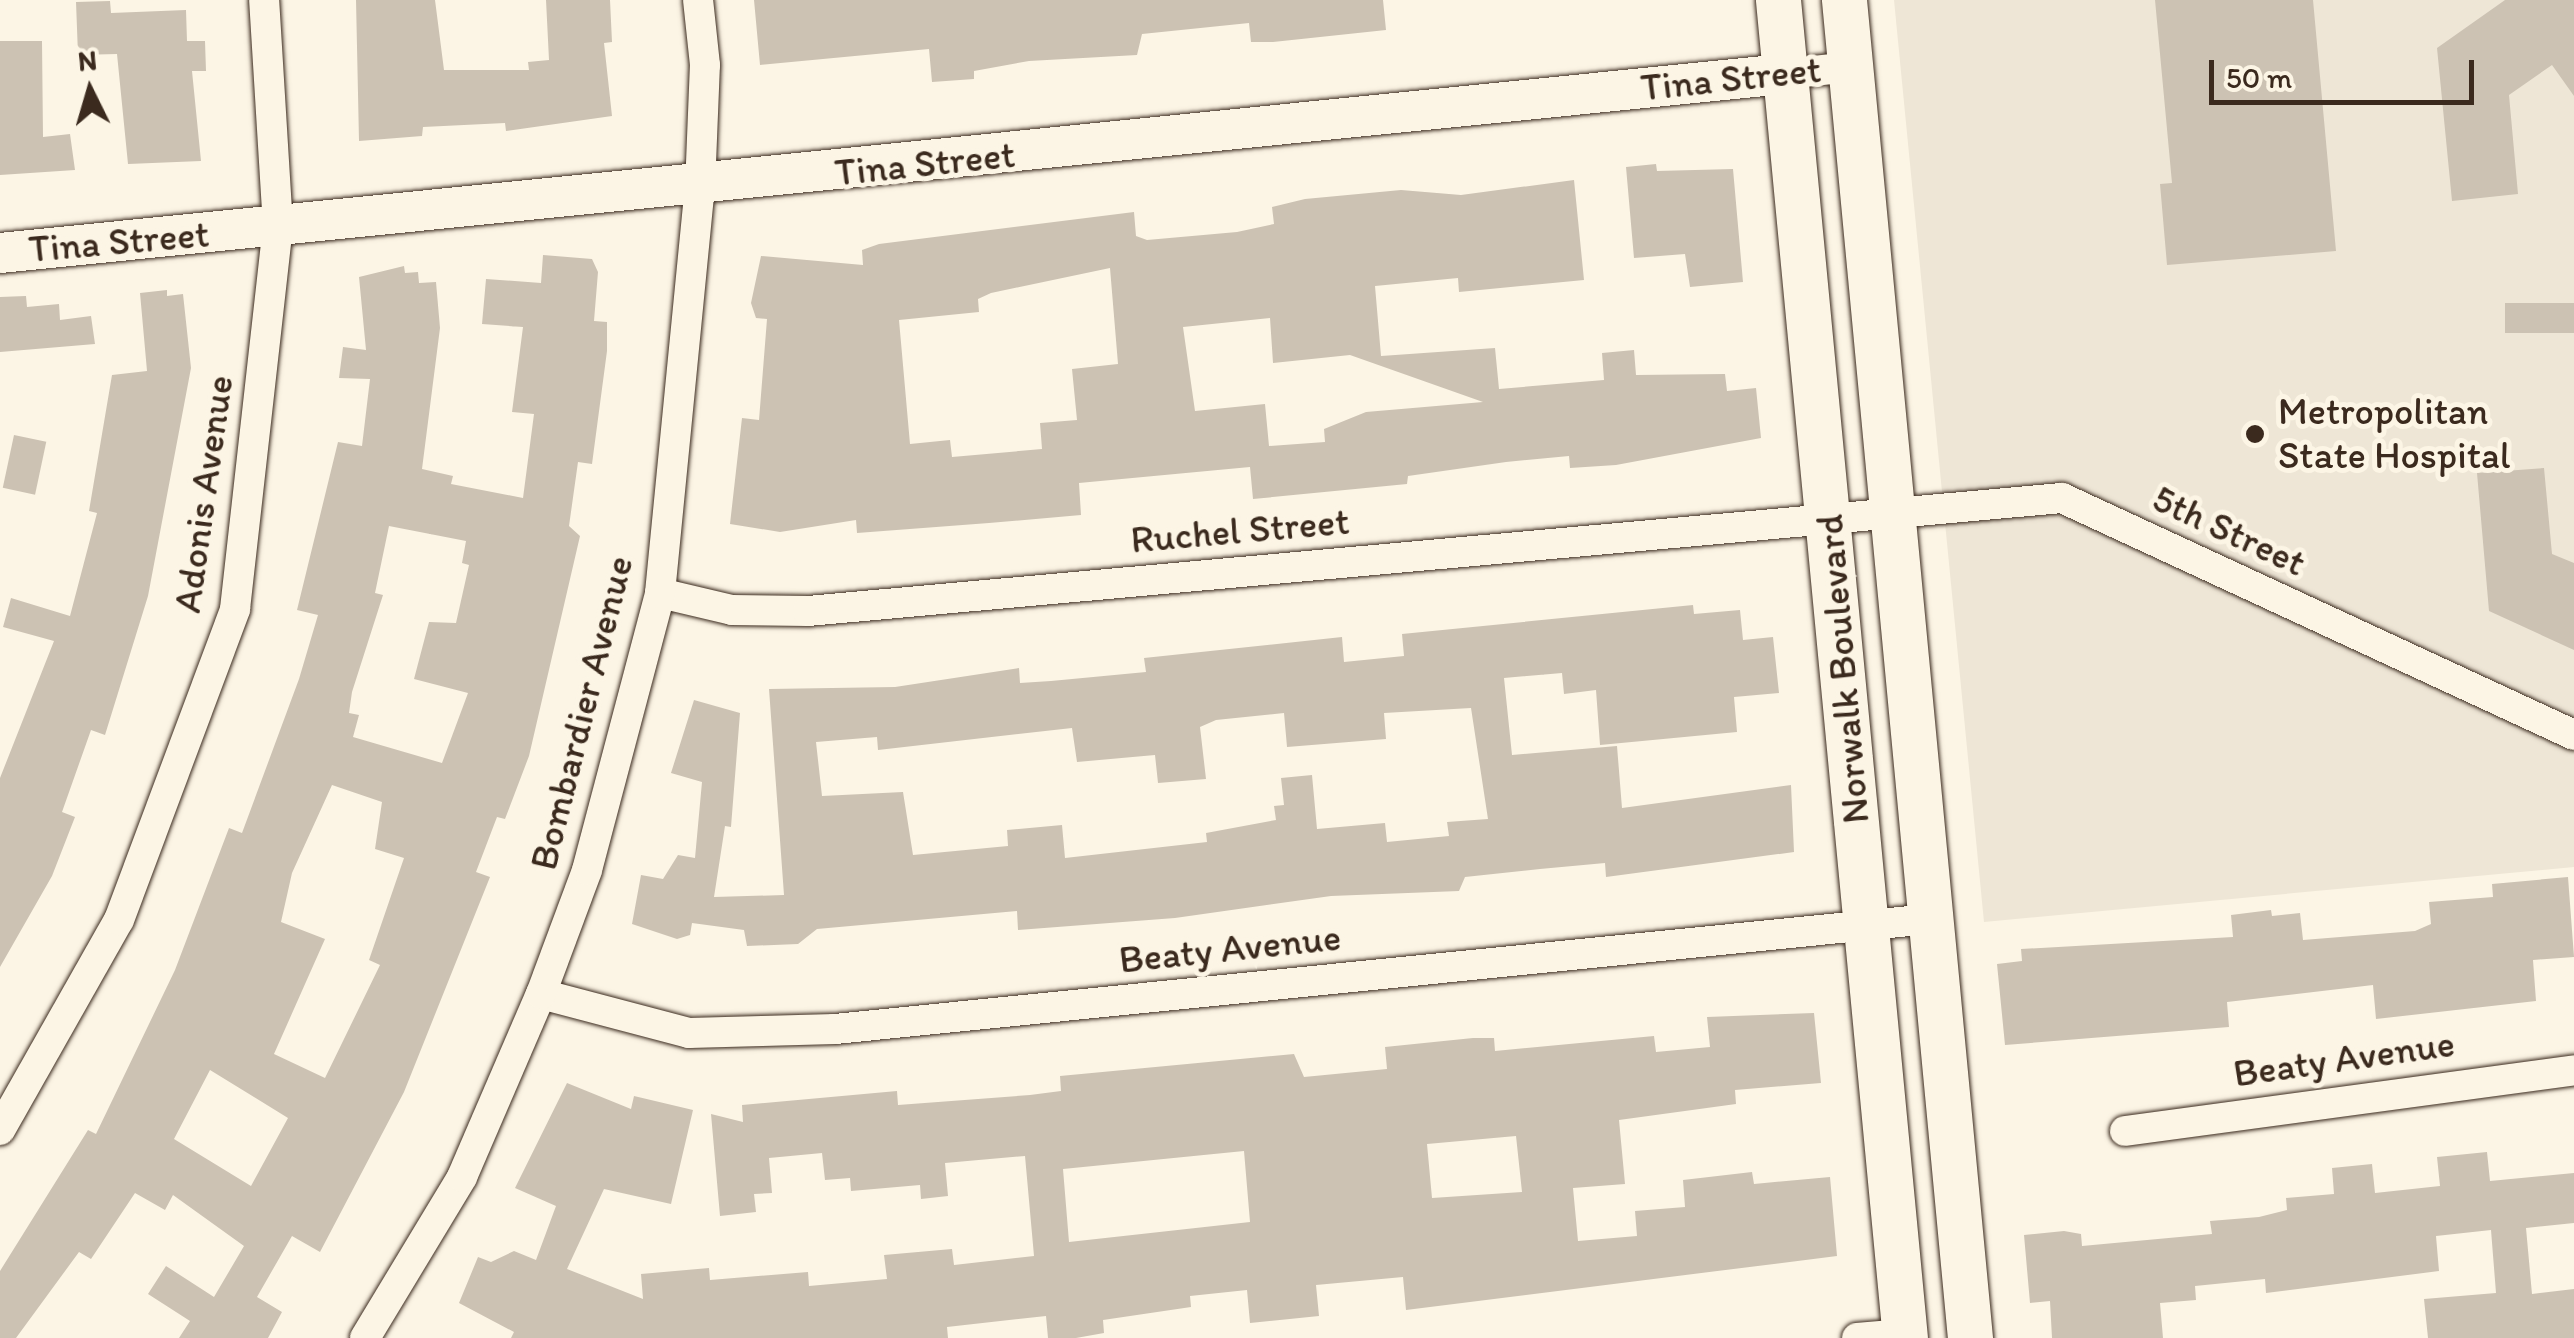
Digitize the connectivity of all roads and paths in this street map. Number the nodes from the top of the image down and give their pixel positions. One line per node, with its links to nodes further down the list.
1 (264, 0): 8 (street, Adonis Avenue)
2 (698, 0): 7 (street, Bombardier Avenue)
3 (1778, 0): 6 (main road, Norwalk Boulevard)
4 (1844, 0): 5 (main road, Norwalk Boulevard)
5 (1850, 67): 6 (street, Tina Street); 10 (main road, Norwalk Boulevard)
6 (1785, 74): 7 (street, Tina Street); 11 (main road, Norwalk Boulevard)
7 (700, 188): 8 (street, Tina Street); 12 (street, Bombardier Avenue)
8 (278, 226): 9 (street, Tina Street); 18 (street, Adonis Avenue)
9 (0, 253)
10 (1894, 509): 11 (street, 5th Street); 13 (street, 5th Street); 14 (main road, Norwalk Boulevard)
11 (1829, 516): 12 (street, Ruchel Street); 15 (main road, Norwalk Boulevard)
12 (660, 593): 16 (street, Bombardier Avenue)
13 (2574, 736)
14 (1930, 918): 15 (street, Beaty Avenue); 23 (main road, Norwalk Boulevard)
15 (1867, 925): 16 (street, Beaty Avenue); 20 (main road, Norwalk Boulevard)
16 (541, 994): 21 (street, Bombardier Avenue)
17 (2574, 1070): 19 (street, Beaty Avenue)
18 (0, 1130)
19 (2125, 1131)
20 (1905, 1336): 22 (street)
21 (365, 1338)
22 (1858, 1338)
23 (1970, 1338)

